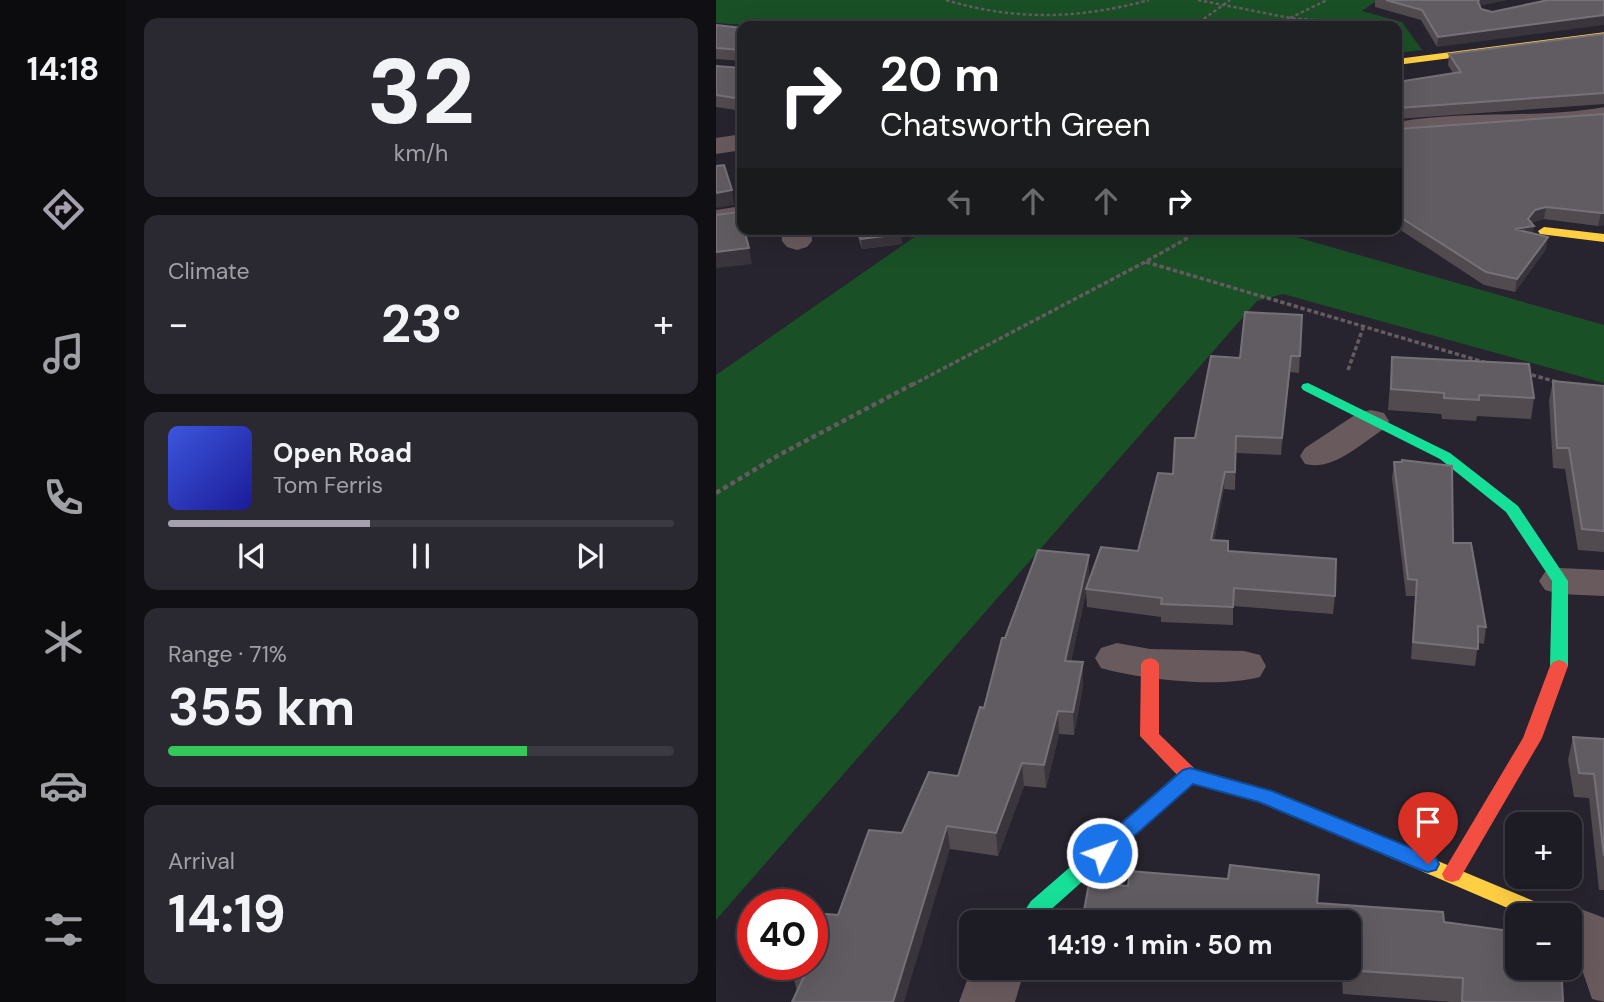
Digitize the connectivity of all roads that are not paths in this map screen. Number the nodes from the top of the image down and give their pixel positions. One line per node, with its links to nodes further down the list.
1 (1604, 35): 2 (street)
2 (1402, 61)
3 (1604, 114): 4 (street)
4 (1402, 129)
5 (737, 143): 6 (street)
6 (716, 146)
7 (737, 216): 8 (street)
8 (716, 219)
9 (1544, 231): 10 (street)
10 (1604, 238)
11 (1308, 387): 12 (street)
12 (1371, 421): 13 (street); 14 (street)
13 (1318, 456)
14 (1560, 580): 15 (street); 19 (street)
15 (1604, 583)
16 (1134, 661): 17 (street); 18 (street)
17 (1244, 666)
18 (1190, 775): 19 (street); 21 (street)
19 (1452, 874): 20 (street)
20 (1518, 903)
21 (1037, 910)
22 (1582, 940): 24 (lane)
23 (994, 980): 25 (street)
24 (1604, 988)
25 (987, 1002)

